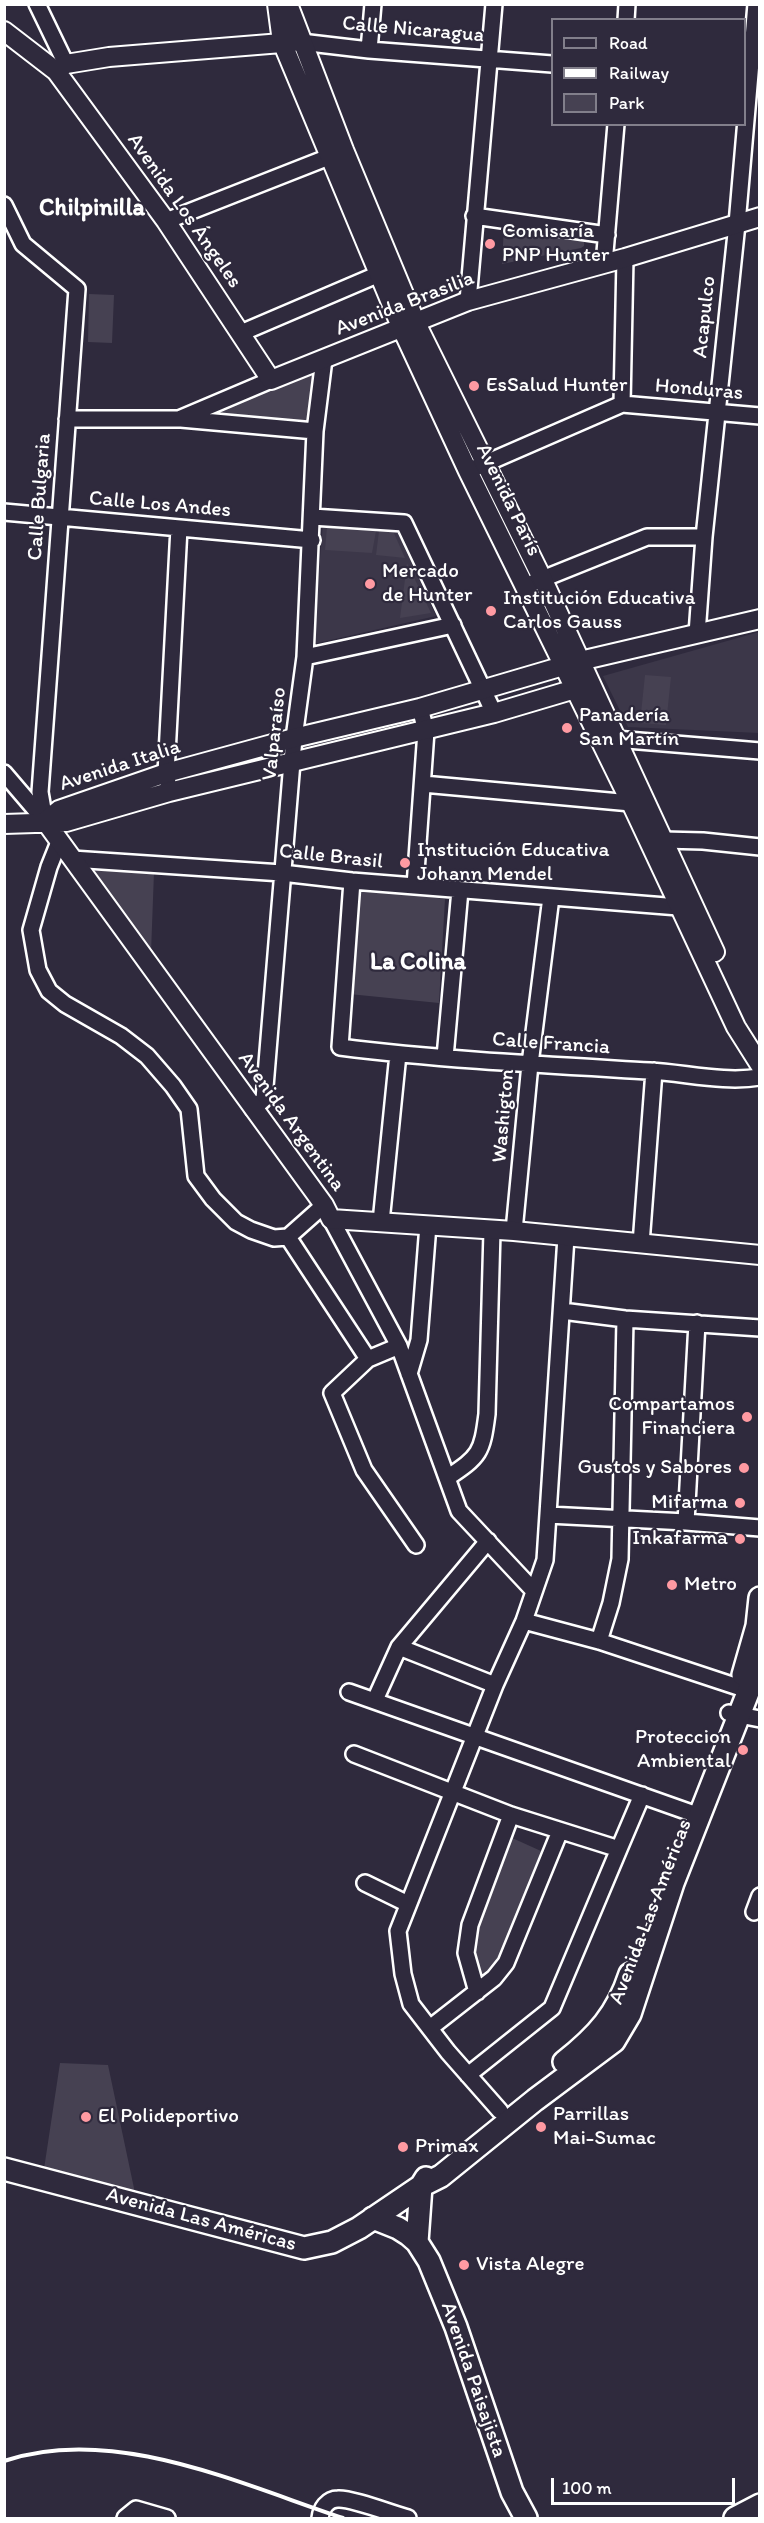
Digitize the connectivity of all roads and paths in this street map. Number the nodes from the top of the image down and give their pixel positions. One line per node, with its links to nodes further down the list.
1 (37, 4): 13 (street, Avenida Los Ángeles)
2 (277, 4): 8 (street, Avenida París)
3 (288, 4): 9 (street, Avenida París)
4 (374, 4): 10 (street)
5 (494, 4): 11 (street)
6 (756, 4): 14 (street, Acapulco)
7 (4, 31): 13 (street)
8 (282, 42): 9 (street, Calle Nicaragua); 13 (street, Calle Nicaragua); 16 (street, Avenida París)
9 (301, 42): 10 (street, Calle Nicaragua); 16 (street, Avenida París)
10 (369, 50): 11 (street, Calle Nicaragua)
11 (489, 59): 12 (street, Calle Nicaragua); 18 (street)
12 (551, 64)
13 (61, 68): 20 (street, Avenida Los Ángeles)
14 (751, 80): 21 (street, Acapulco)
15 (616, 126): 22 (street)
16 (337, 153): 20 (street); 25 (street, Avenida París); 27 (street, Avenida París)
17 (4, 205): 34 (street, Calle Bulgaria)
18 (474, 216): 22 (street); 26 (street)
19 (759, 217): 21 (street, Avenida Brasilia)
20 (166, 221): 28 (street, Avenida Los Ángeles)
21 (736, 224): 23 (street, Avenida Brasilia); 32 (street, Acapulco)
22 (606, 235): 24 (street)
23 (625, 258): 24 (street, Avenida Brasilia); 31 (street)
24 (604, 264): 26 (street, Avenida Brasilia)
25 (379, 274): 27 (street, Avenida París); 28 (street)
26 (468, 301): 27 (street, Avenida Brasilia)
27 (409, 326): 29 (street, Avenida Brasilia); 37 (street, Avenida París)
28 (241, 333): 30 (street, Avenida Los Ángeles)
29 (324, 359): 30 (street, Avenida Brasilia); 36 (street, Valparaíso)
30 (271, 380): 35 (street, Avenida Brasilia)
31 (622, 404): 32 (street, Honduras); 37 (street, Honduras)
32 (716, 412): 33 (street, Honduras); 42 (street, Acapulco)
33 (759, 416)
34 (67, 419): 35 (street, Avenida Brasilia); 40 (street, Calle Bulgaria)
35 (179, 419): 36 (street)
36 (315, 430): 39 (street, Valparaíso)
37 (476, 467): 44 (street, Avenida París); 45 (street, Avenida París)
38 (4, 512): 40 (street, Calle Los Andes)
39 (312, 517): 43 (street, Valparaíso); 47 (street)
40 (60, 518): 41 (street, Calle Los Andes); 65 (street, Calle Bulgaria)
41 (179, 528): 43 (street, Calle Los Andes); 61 (street)
42 (704, 537): 44 (street); 48 (street, Acapulco)
43 (312, 540): 49 (street, Valparaíso)
44 (543, 580): 45 (street); 50 (street, Avenida París)
45 (525, 586): 50 (street, Avenida París)
46 (759, 619): 48 (street, Avenida Italia)
47 (453, 625): 49 (street); 52 (street)
48 (697, 634): 50 (street, Avenida Italia)
49 (305, 657): 56 (street, Valparaíso)
50 (572, 664): 51 (street, Avenida París); 52 (street, Avenida Italia)
51 (583, 687): 54 (street, Avenida Italia); 57 (street, Avenida París); 64 (street, Avenida París)
52 (483, 689): 53 (street, Avenida Italia); 54 (street)
53 (420, 708): 55 (street); 56 (street, Avenida Italia)
54 (494, 713): 55 (street, Avenida Italia)
55 (426, 731): 59 (street, Avenida Italia); 62 (street)
56 (294, 738): 59 (street, Valparaíso); 61 (street, Avenida Italia)
57 (615, 739): 58 (street); 67 (street, Avenida París)
58 (759, 751)
59 (293, 762): 63 (street, Avenida Italia); 71 (street, Valparaíso)
60 (4, 773): 65 (street)
61 (166, 773): 63 (street); 65 (street, Avenida Italia)
62 (423, 784): 64 (street); 73 (street)
63 (169, 792): 65 (street, Avenida Italia)
64 (631, 804): 76 (street, Avenida París)
65 (45, 821): 66 (street); 68 (street, Avenida Argentina)
66 (4, 824)
67 (663, 840): 69 (street); 76 (street, Avenida París)
68 (59, 842): 70 (street, Avenida Argentina); 90 (street)
69 (759, 847)
70 (72, 859): 71 (street, Calle Brasil); 84 (street, Avenida Argentina)
71 (282, 873): 72 (street, Calle Brasil); 84 (street, Valparaíso)
72 (352, 881): 73 (street, Calle Brasil); 78 (street, Calle Francia)
73 (415, 886): 74 (street, Calle Brasil)
74 (460, 890): 75 (street, Calle Brasil); 79 (street)
75 (551, 897): 76 (street, Calle Brasil); 80 (street, Washigton)
76 (687, 908): 77 (street, Avenida París); 81 (street, Avenida París)
77 (759, 1042)
78 (398, 1054): 79 (street, Calle Francia); 86 (street)
79 (445, 1057): 80 (street, Calle Francia)
80 (530, 1064): 82 (street, Calle Francia); 89 (street, Washigton)
81 (759, 1065)
82 (654, 1071): 83 (street, Calle Francia); 92 (street)
83 (759, 1077)
84 (253, 1109): 85 (street, Avenida Argentina)
85 (328, 1212): 86 (street, Avenida Argentina); 90 (street); 98 (street)
86 (381, 1222): 87 (street, Avenida Argentina)
87 (428, 1225): 88 (street, Avenida Argentina); 100 (street)
88 (492, 1231): 89 (street, Avenida Argentina); 101 (street)
89 (514, 1231): 91 (street, Avenida Argentina)
90 (288, 1237): 99 (street)
91 (566, 1237): 92 (street, Avenida Argentina); 94 (street)
92 (641, 1244): 93 (street, Avenida Argentina)
93 (759, 1255)
94 (562, 1311): 95 (street); 102 (street)
95 (625, 1319): 96 (street); 103 (street)
96 (697, 1323): 97 (street); 104 (street)
97 (759, 1328)
98 (399, 1346): 99 (street); 100 (street)
99 (368, 1359): 107 (street)
100 (409, 1374): 101 (street)
101 (447, 1478): 106 (street)
102 (548, 1515): 103 (street); 108 (street)
103 (622, 1519): 104 (street); 112 (street)
104 (687, 1522): 105 (street)
105 (759, 1528)
106 (488, 1541): 108 (street); 113 (street)
107 (416, 1545)
108 (534, 1591): 110 (street)
109 (759, 1598): 111 (main road, Avenida Las Américas)
110 (524, 1621): 112 (street); 115 (street)
111 (758, 1626): 116 (main road, Avenida Las Américas)
112 (599, 1641): 116 (street)
113 (399, 1647): 115 (street); 118 (street)
114 (759, 1662): 119 (main road, Avenida Las Américas)
115 (495, 1685): 120 (street)
116 (738, 1687): 119 (main road, Avenida Las Américas)
117 (349, 1692): 118 (street)
118 (375, 1700): 120 (street)
119 (743, 1716): 124 (main road, Avenida Las Américas)
120 (474, 1737): 122 (street); 123 (street)
121 (354, 1754): 122 (street)
122 (453, 1792): 125 (street); 130 (street)
123 (642, 1795): 124 (street); 127 (street)
124 (695, 1814): 135 (main road, Avenida Las Américas); 137 (main road, Avenida Las Américas)
125 (511, 1815): 126 (street); 132 (street)
126 (560, 1831): 127 (street); 132 (street)
127 (619, 1849): 134 (street)
128 (364, 1883): 130 (street)
129 (759, 1896): 131 (street)
130 (408, 1904): 133 (street)
131 (754, 1912)
132 (477, 1992): 133 (street)
133 (430, 2028): 134 (street)
134 (468, 2075): 135 (street)
135 (500, 2111): 137 (main road, Avenida Las Américas)
136 (4, 2169): 138 (main road, Avenida Las Américas)
137 (421, 2186): 138 (main road, Avenida Las Américas); 139 (main road)
138 (373, 2218): 139 (main road, Avenida Paisajista)
139 (417, 2242): 145 (main road, Avenida Paisajista)
140 (759, 2505): 146 (main road)
141 (125, 2518): 142 (street)
142 (167, 2518)
143 (320, 2518): 144 (street)
144 (408, 2518)
145 (526, 2518)
146 (735, 2518)

